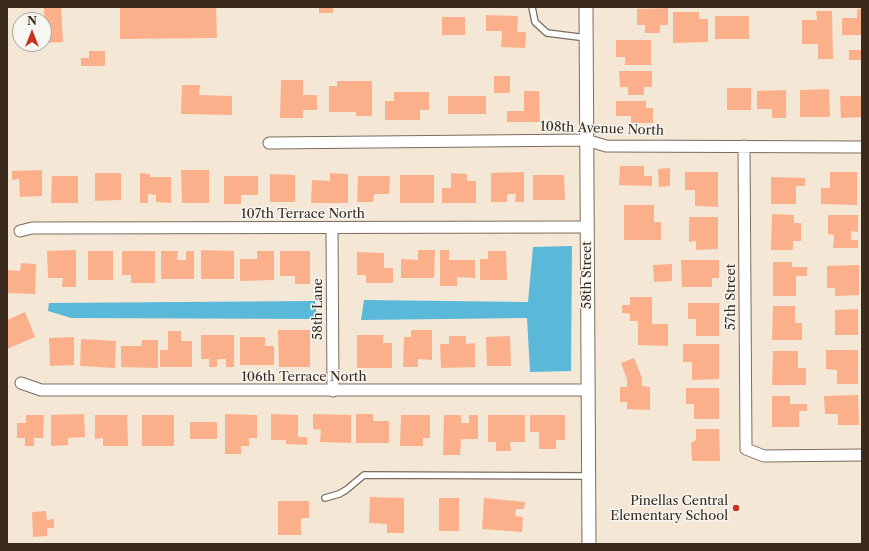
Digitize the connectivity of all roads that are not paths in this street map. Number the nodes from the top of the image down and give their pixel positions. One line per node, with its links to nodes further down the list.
1 (532, 7): 3 (lane)
2 (586, 7): 3 (street, 58th Street)
3 (587, 38): 4 (street, 58th Street)
4 (586, 140): 5 (street, 108th Avenue North); 6 (street, 108th Avenue North); 8 (street, 58th Street)
5 (269, 143)
6 (744, 146): 7 (street, 108th Avenue North); 14 (street, 57th Street)
7 (862, 147)
8 (587, 227): 9 (street, 107th Terrace North); 12 (street, 58th Street)
9 (332, 228): 10 (street, 107th Terrace North); 13 (street, 58th Lane)
10 (20, 231)
11 (20, 383): 13 (street, 106th Terrace North)
12 (588, 390): 13 (street, 106th Terrace North); 15 (street, 58th Street)
13 (333, 391)
14 (862, 455)
15 (589, 476): 16 (lane); 17 (street, 58th Street)
16 (325, 498)
17 (589, 544)

